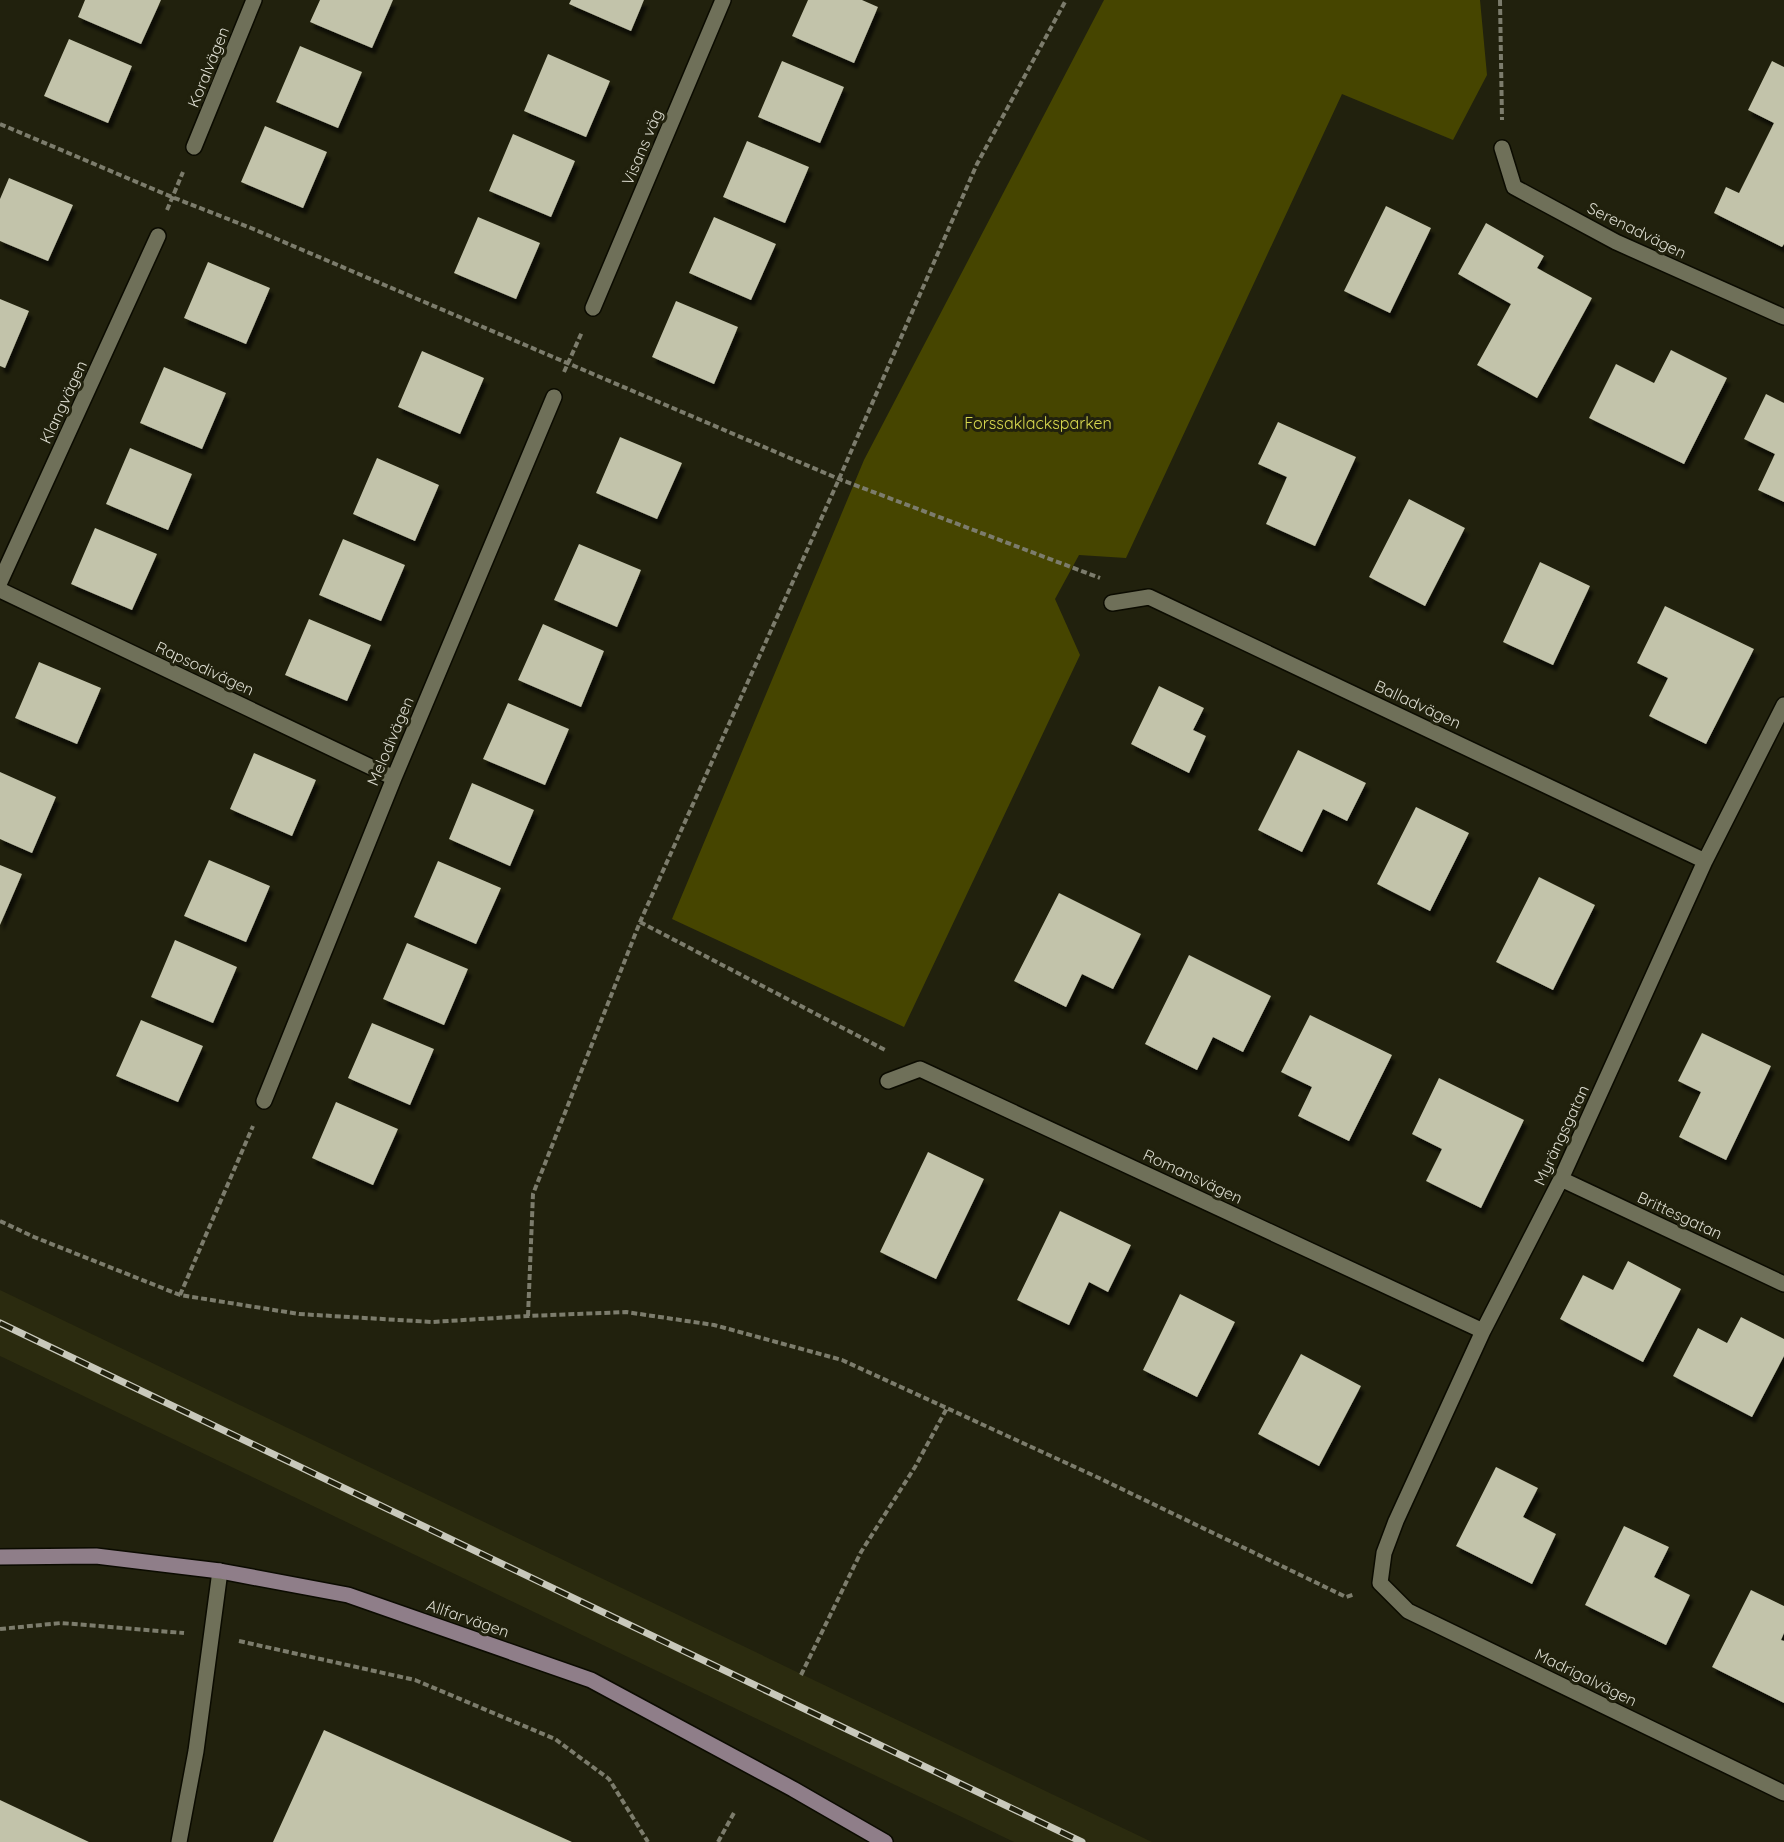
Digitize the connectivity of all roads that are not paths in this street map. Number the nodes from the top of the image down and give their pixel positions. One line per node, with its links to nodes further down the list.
1 (255, 0): 3 (street, Koralvägen)
2 (723, 0): 6 (street, Visans väg)
3 (194, 147)
4 (1502, 148): 7 (street, Serenadvägen)
5 (158, 236): 9 (street, Klangvägen)
6 (593, 308)
7 (1784, 317)
8 (554, 397): 13 (street, Melodivägen)
9 (0, 582)
10 (0, 590): 13 (street, Rapsodivägen)
11 (1112, 603): 14 (street, Balladvägen)
12 (1784, 705): 14 (street, Myrängsgatan)
13 (394, 778): 16 (street, Melodivägen)
14 (1705, 861): 17 (street, Myrängsgatan)
15 (888, 1081): 19 (street, Romansvägen)
16 (264, 1101)
17 (1561, 1179): 18 (street, Brittesgatan); 19 (street, Myrängsgatan)
18 (1784, 1284)
19 (1483, 1331): 22 (street, Myrängsgatan)
20 (0, 1557): 21 (street, Allfarvägen)
21 (220, 1571): 24 (street); 25 (street, Allfarvägen)
22 (1380, 1583): 23 (street, Madrigalvägen)
23 (1784, 1793)
24 (179, 1842)
25 (885, 1842)

